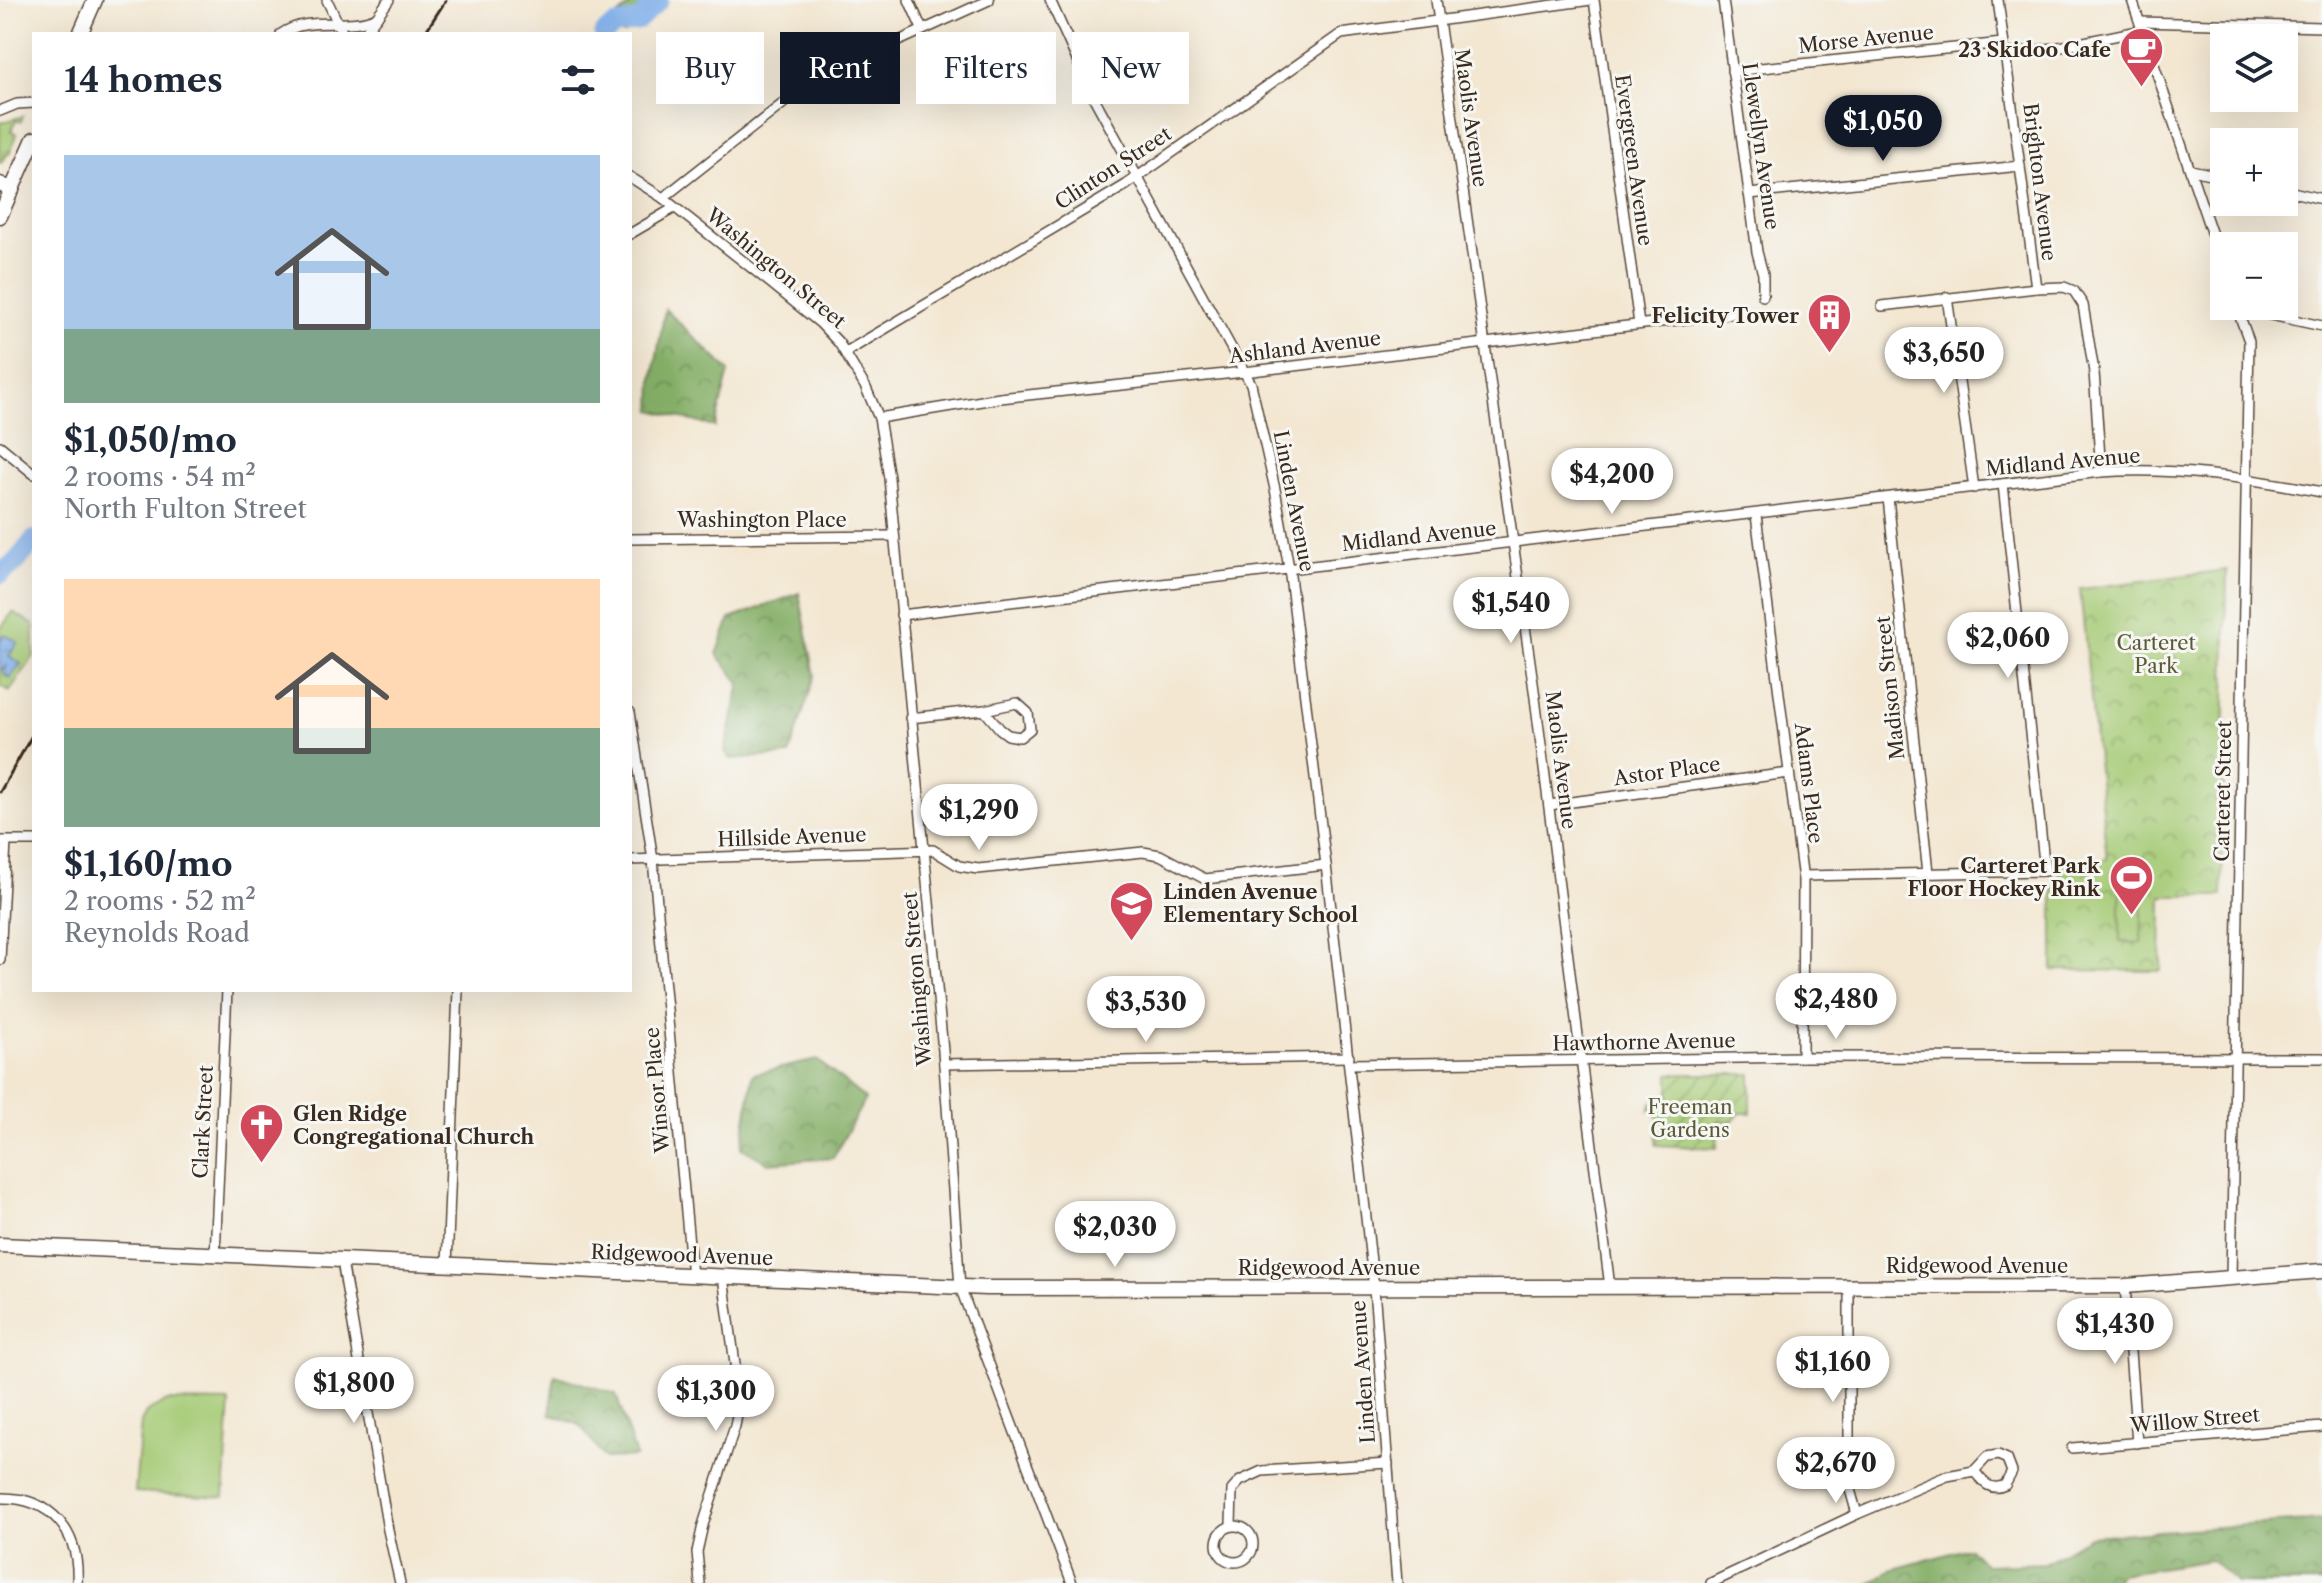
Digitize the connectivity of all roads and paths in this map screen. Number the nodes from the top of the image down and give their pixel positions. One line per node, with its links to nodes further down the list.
1 (95, 0): 18 (street)
2 (327, 0): 13 (street)
3 (389, 0): 12 (street)
4 (909, 0): 17 (street)
5 (989, 0): 17 (street)
6 (1050, 0): 31 (street, Linden Avenue)
7 (1436, 0): 14 (street, Maolis Avenue)
8 (1592, 0): 14 (street, Clinton Street); 49 (street, Evergreen Avenue)
9 (1723, 0): 24 (street, Llewellyn Avenue)
10 (1998, 0): 22 (street, Brighton Avenue)
11 (2132, 0): 15 (street)
12 (377, 17): 13 (street); 21 (street)
13 (336, 21): 19 (street); 20 (street)
14 (1439, 21): 31 (street, Clinton Street); 51 (street, Maolis Avenue)
15 (2141, 26): 16 (street); 23 (street); 29 (street)
16 (2322, 27)
17 (922, 29): 36 (street)
18 (81, 32)
19 (285, 32)
20 (342, 32)
21 (366, 32)
22 (2003, 43): 23 (street, Brighton Avenue); 24 (street, Morse Avenue)
23 (2005, 54): 28 (street, Brighton Avenue)
24 (1732, 71): 35 (street, Llewellyn Avenue)
25 (32, 103): 26 (street)
26 (0, 111)
27 (32, 142): 33 (street)
28 (2020, 166): 35 (street); 42 (street, Brighton Avenue)
29 (2191, 170): 30 (street); 40 (street)
30 (2210, 174)
31 (1137, 177): 52 (street, Clinton Street); 53 (street, Linden Avenue)
32 (632, 178): 36 (street, Washington Street)
33 (6, 187): 39 (street)
34 (2298, 193): 37 (street)
35 (1749, 194): 43 (street, Llewellyn Avenue)
36 (663, 198): 38 (street, Washington Street)
37 (2322, 199)
38 (674, 208): 41 (street); 52 (street, Washington Street)
39 (0, 216)
40 (2211, 232)
41 (632, 233)
42 (2036, 288): 44 (street); 57 (street, Brighton Avenue)
43 (1763, 296)
44 (1947, 297): 45 (street); 60 (street)
45 (1882, 306)
46 (1736, 313): 49 (street, Ashland Avenue)
47 (2241, 320): 58 (street, Carteret Street)
48 (2295, 320): 50 (street)
49 (1639, 324): 51 (street, Ashland Avenue)
50 (2322, 326)
51 (1485, 343): 53 (street, Ashland Avenue); 66 (street, Maolis Avenue)
52 (846, 352): 54 (street, Washington Street)
53 (1244, 372): 54 (street, Ashland Avenue); 67 (street, Linden Avenue)
54 (879, 418): 64 (street, Washington Street)
55 (0, 446): 56 (street)
56 (32, 472)
57 (2101, 472): 58 (street, Midland Avenue); 59 (street, Midland Avenue)
58 (2245, 478): 61 (street, Midland Avenue); 85 (street, Carteret Street)
59 (2003, 484): 60 (street, Midland Avenue); 80 (street)
60 (1974, 488): 62 (street, Midland Avenue)
61 (2322, 492)
62 (1888, 498): 63 (street, Midland Avenue); 80 (street, Madison Street)
63 (1756, 515): 66 (street, Midland Avenue); 72 (street, Adams Place)
64 (893, 536): 65 (street, Washington Place); 68 (street, Washington Street)
65 (632, 539)
66 (1513, 544): 67 (street, Midland Avenue); 73 (street, Maolis Avenue)
67 (1289, 568): 68 (street, Midland Avenue); 79 (street, Linden Avenue)
68 (901, 615): 70 (street, Washington Street)
69 (984, 710): 69 (street); 70 (street)
70 (910, 718): 76 (street, Washington Street)
71 (632, 725): 78 (street, Winsor Place)
72 (1789, 773): 73 (street, Astor Place); 81 (street, Adams Place)
73 (1549, 805): 89 (street, Maolis Avenue)
74 (3, 841): 75 (street); 82 (street)
75 (32, 841)
76 (923, 850): 78 (street, Hillside Avenue); 79 (street, Hillside Avenue); 90 (street, Washington Street)
77 (632, 860): 78 (street, Hillside Avenue)
78 (653, 860): 96 (street, Winsor Place)
79 (1326, 865): 88 (street, Linden Avenue)
80 (1928, 873): 81 (street)
81 (1803, 876): 86 (street, Adams Place)
82 (0, 960)
83 (227, 992): 92 (street, Clark Street)
84 (458, 992): 94 (street)
85 (2235, 1056): 86 (street, Hawthorne Avenue); 87 (street, Hawthorne Avenue); 98 (street, Carteret Street)
86 (1802, 1057): 89 (street, Hawthorne Avenue)
87 (2322, 1058)
88 (1349, 1060): 89 (street, Hawthorne Avenue); 90 (street, Hawthorne Avenue); 103 (street, Linden Avenue)
89 (1581, 1061): 102 (street, Maolis Avenue)
90 (944, 1064): 101 (street, Washington Street)
91 (0, 1245): 92 (street, Ridgewood Avenue)
92 (215, 1255): 93 (street, Ridgewood Avenue)
93 (342, 1261): 94 (street, Ridgewood Avenue); 113 (street)
94 (447, 1266): 96 (street, Ridgewood Avenue)
95 (2322, 1271): 98 (street, Ridgewood Avenue)
96 (692, 1276): 97 (street, Ridgewood Avenue)
97 (723, 1277): 101 (street, Ridgewood Avenue); 114 (street)
98 (2231, 1278): 100 (street, Ridgewood Avenue)
99 (1849, 1285): 100 (street, Ridgewood Avenue); 102 (street, Ridgewood Avenue); 110 (street)
100 (2125, 1286): 105 (street)
101 (960, 1287): 103 (street, Ridgewood Avenue); 115 (street, Washington Street)
102 (1610, 1287): 103 (street, Ridgewood Avenue)
103 (1374, 1288): 107 (street, Linden Avenue)
104 (2322, 1427): 105 (street, Willow Street)
105 (2137, 1443): 106 (street, Willow Street)
106 (2072, 1448)
107 (1388, 1463): 111 (street); 116 (street, Linden Avenue)
108 (1974, 1471): 110 (street)
109 (0, 1498): 112 (street)
110 (1857, 1514): 117 (street)
111 (1231, 1525)
112 (77, 1583)
113 (400, 1583)
114 (700, 1583)
115 (1072, 1583)
116 (1397, 1583)
117 (1711, 1583)

